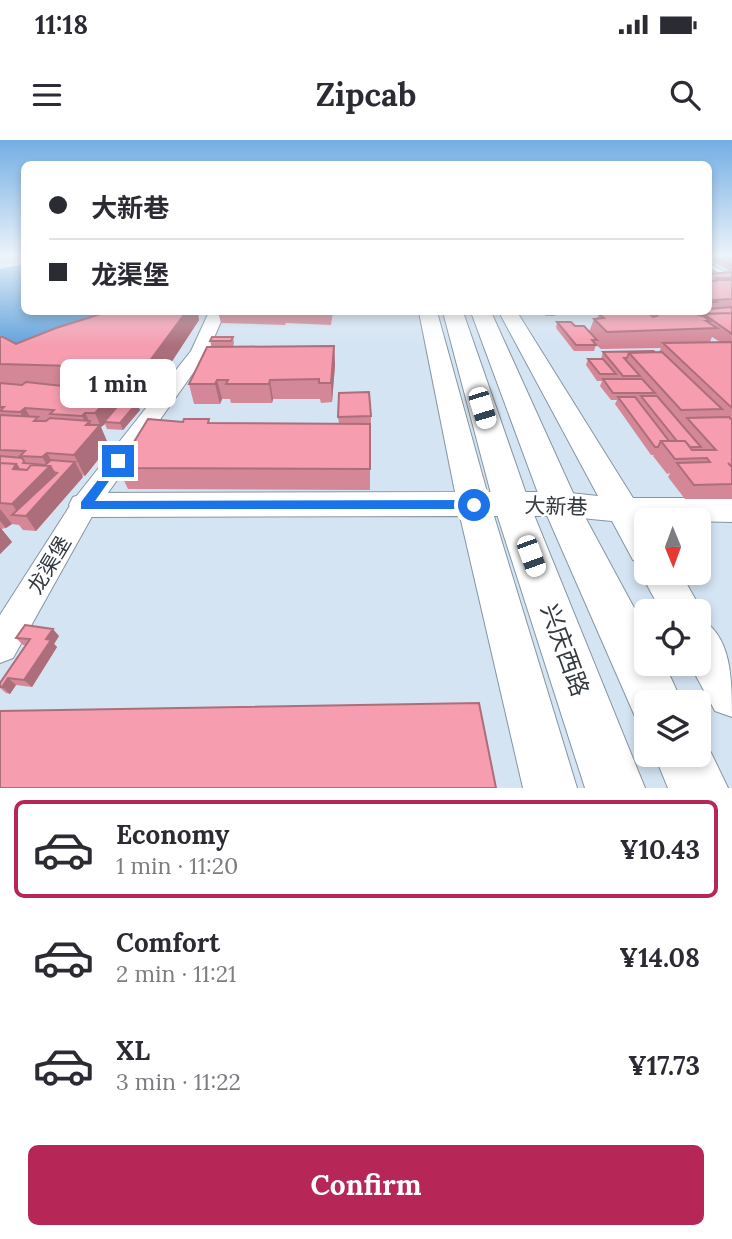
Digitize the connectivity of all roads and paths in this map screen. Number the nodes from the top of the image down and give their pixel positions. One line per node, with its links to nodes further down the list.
1 (216, 315): 7 (street, 龙渠堡)
2 (429, 315): 8 (street)
3 (454, 315): 8 (main road, 兴庆西路)
4 (482, 315): 6 (main road)
5 (510, 315): 9 (street)
6 (560, 504): 8 (street, 大新巷); 9 (street, 大新巷); 14 (main road)
7 (85, 505): 8 (street, 大新巷); 12 (street, 龙渠堡)
8 (493, 505): 17 (street); 18 (main road, 兴庆西路)
9 (621, 510): 10 (street, 大新巷); 11 (street)
10 (732, 510)
11 (634, 531)
12 (0, 646)
13 (711, 659): 15 (street)
14 (650, 690)
15 (732, 694)
16 (688, 767): 19 (main road)
17 (550, 788)
18 (615, 788)
19 (698, 788)

